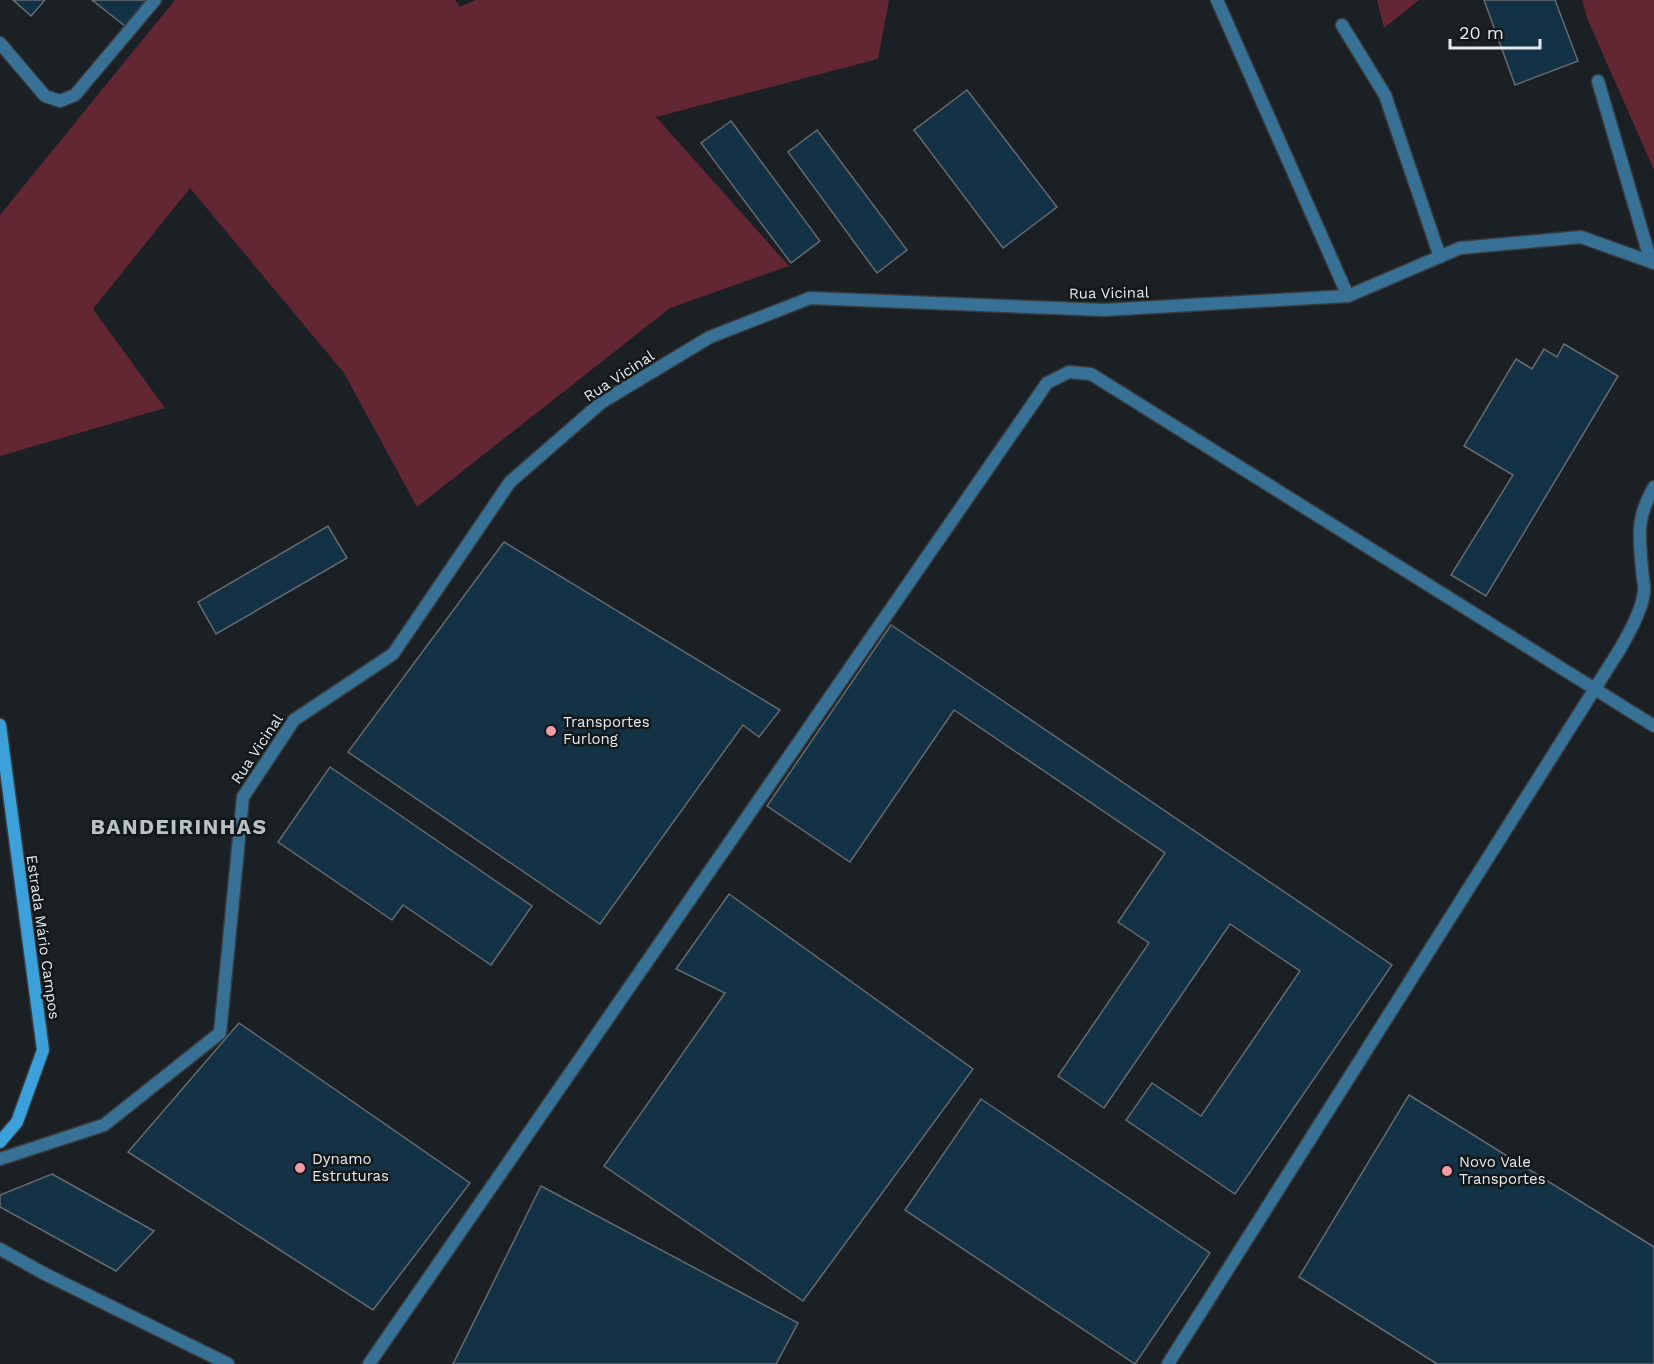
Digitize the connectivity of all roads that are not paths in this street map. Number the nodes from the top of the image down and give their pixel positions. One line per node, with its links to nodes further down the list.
1 (155, 0): 4 (street)
2 (1217, 0): 8 (street)
3 (1342, 26): 6 (street)
4 (0, 43)
5 (1598, 81): 7 (street)
6 (1440, 257): 7 (street, Rua Vicinal); 8 (street, Rua Vicinal)
7 (1653, 262)
8 (1348, 296): 14 (street, Rua Vicinal)
9 (1654, 487): 10 (street)
10 (1595, 689): 12 (street); 17 (street); 18 (street)
11 (0, 725): 13 (street, Estrada Mário Campos)
12 (1654, 726)
13 (0, 1142)
14 (0, 1159)
15 (0, 1249): 16 (street)
16 (228, 1364)
17 (369, 1364)
18 (1167, 1364)

